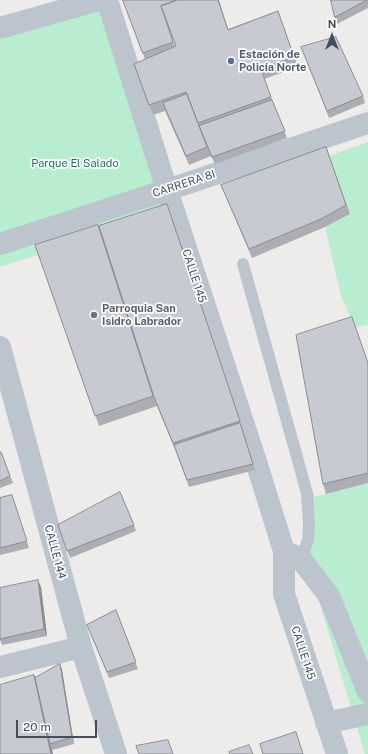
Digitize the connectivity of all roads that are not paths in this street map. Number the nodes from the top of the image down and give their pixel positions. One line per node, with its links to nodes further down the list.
1 (99, 0): 3 (street)
2 (107, 0): 5 (street, CALLE 145)
3 (0, 28)
4 (368, 123): 5 (street, CARRERA 8I)
5 (167, 190): 6 (street, CARRERA 8I); 9 (street, CALLE 145)
6 (0, 244)
7 (243, 264): 9 (lane)
8 (0, 347): 10 (street, CALLE 144)
9 (290, 559): 12 (street, CALLE 145); 14 (street, CALLE 145)
10 (81, 647): 11 (street); 15 (street, CALLE 144)
11 (0, 668)
12 (368, 692)
13 (368, 714): 14 (street)
14 (326, 723): 16 (street, CALLE 145)
15 (116, 754)
16 (337, 754)

